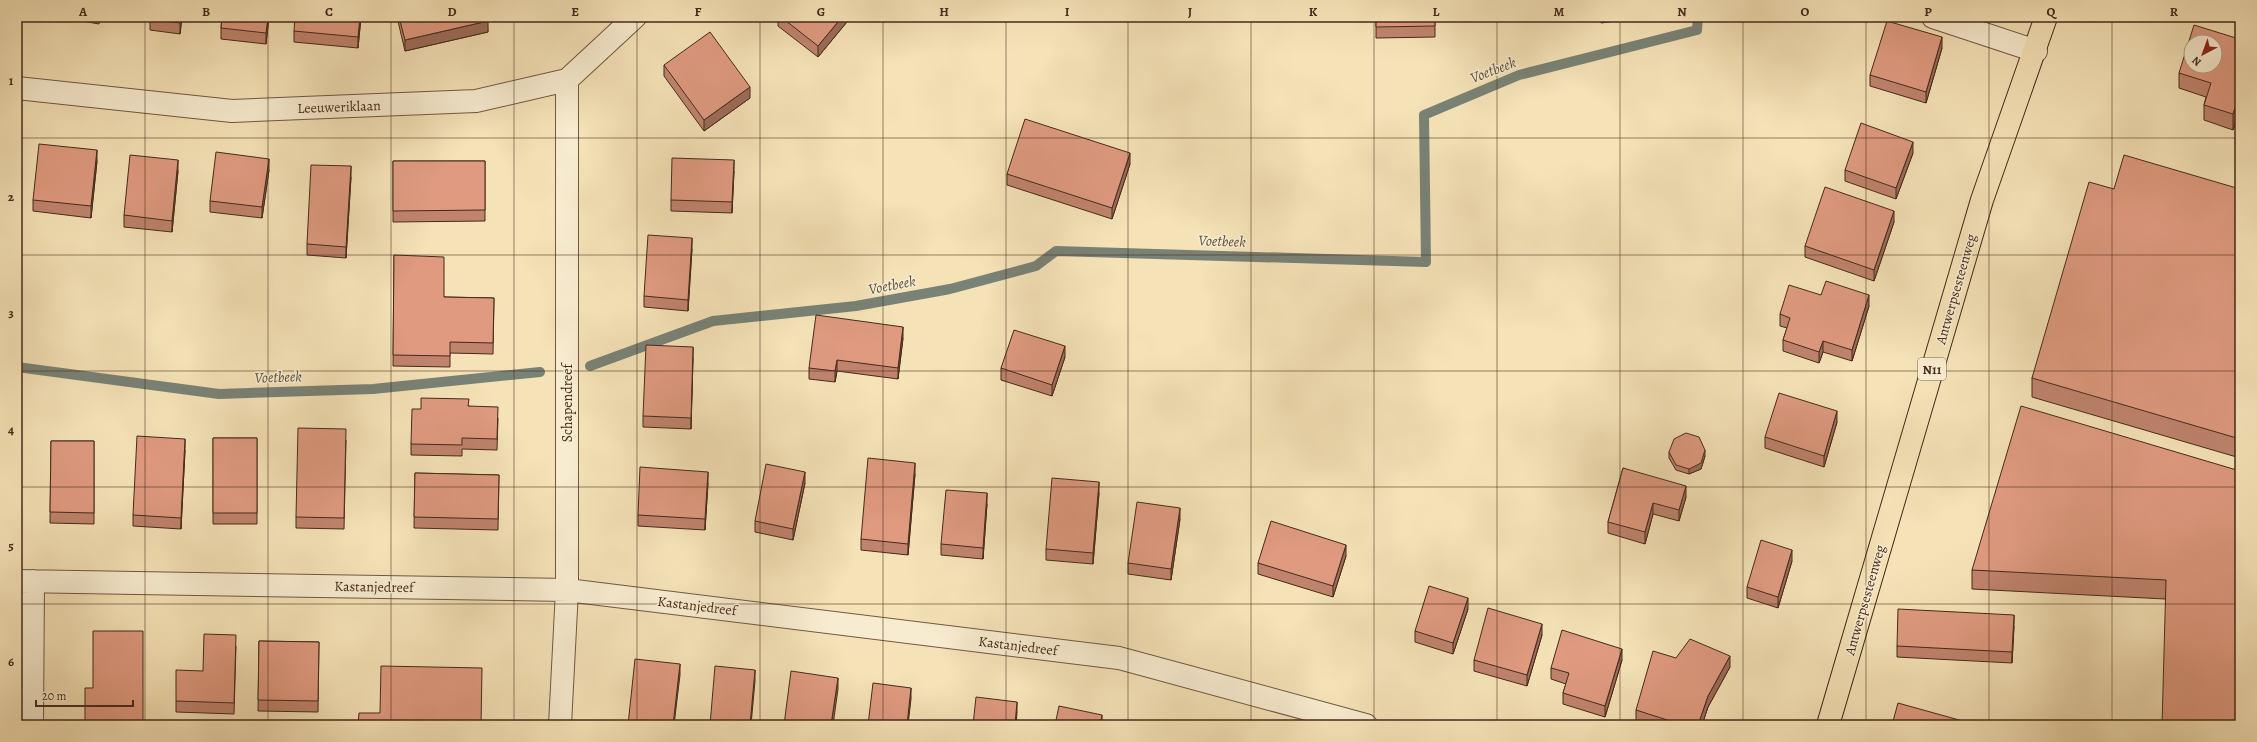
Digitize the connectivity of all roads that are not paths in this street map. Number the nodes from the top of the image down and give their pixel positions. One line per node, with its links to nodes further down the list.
1 (635, 17): 5 (street, Leeuweriklaan)
2 (1933, 17): 4 (street)
3 (2046, 17): 4 (main road, Antwerpsesteenweg / N11)
4 (2036, 51): 12 (main road, Antwerpsesteenweg / N11)
5 (567, 80): 6 (street, Leeuweriklaan); 8 (street, Schapendreef)
6 (17, 88)
7 (25, 581): 8 (street, Kastanjedreef); 9 (street)
8 (567, 590): 10 (street, Schapendreef); 11 (street, Kastanjedreef)
9 (32, 725)
10 (560, 725)
11 (1366, 725)
12 (1828, 725)

